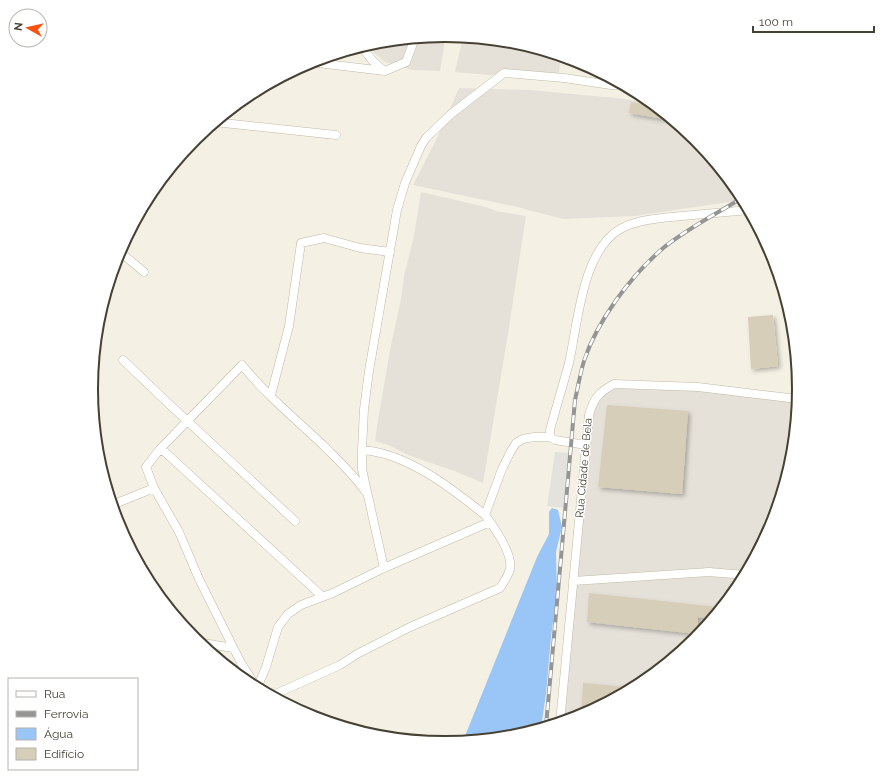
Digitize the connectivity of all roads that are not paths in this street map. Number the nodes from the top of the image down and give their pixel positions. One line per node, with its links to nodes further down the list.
1 (413, 44): 4 (street)
2 (365, 52): 4 (street)
3 (324, 63): 4 (street)
4 (385, 71)
5 (612, 85): 9 (street)
6 (222, 123): 7 (street)
7 (336, 135)
8 (742, 211): 16 (street)
9 (390, 252): 13 (street); 19 (street)
10 (124, 255): 11 (street)
11 (144, 272)
12 (123, 360): 15 (street)
13 (271, 395): 15 (street); 21 (street)
14 (792, 398): 17 (street, Rua Cidade de Bela)
15 (188, 421): 18 (street); 24 (street)
16 (550, 437): 17 (street); 23 (street)
17 (586, 445): 27 (street, Rua Cidade de Bela)
18 (160, 449): 20 (street); 28 (street)
19 (362, 450): 21 (street); 23 (street)
20 (154, 488): 22 (street); 30 (street)
21 (368, 495): 25 (street)
22 (117, 503)
23 (488, 519): 25 (street); 33 (street)
24 (296, 521)
25 (384, 568): 28 (street)
26 (738, 574): 27 (street)
27 (574, 580): 34 (street, Rua Cidade de Bela)
28 (323, 597): 32 (street)
29 (210, 644): 30 (street)
30 (233, 648): 31 (street)
31 (249, 676)
32 (259, 683)
33 (277, 693)
34 (561, 716)

